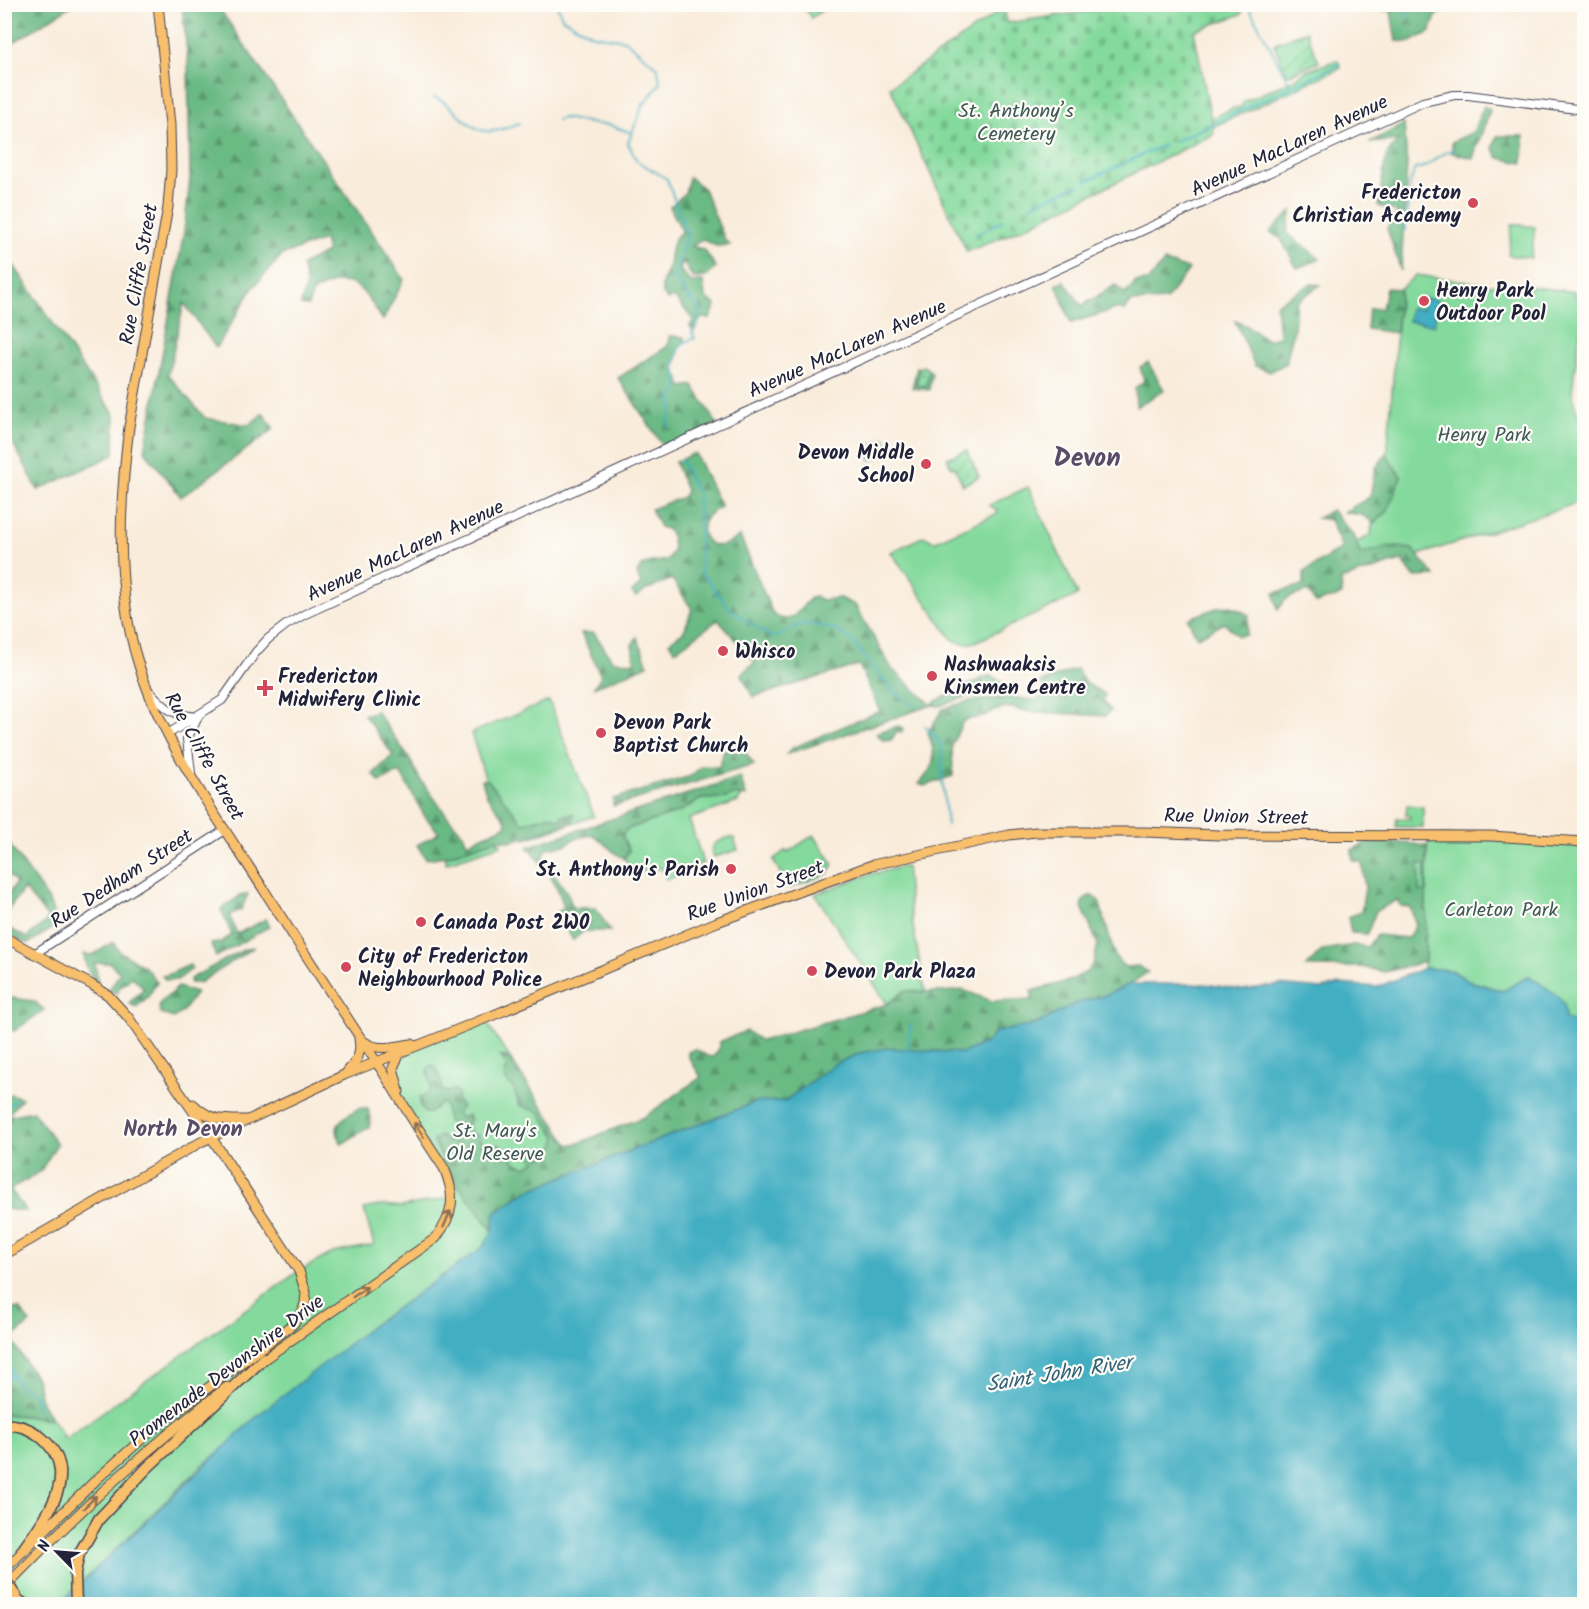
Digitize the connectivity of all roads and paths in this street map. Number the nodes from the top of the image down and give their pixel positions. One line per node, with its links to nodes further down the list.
1 (158, 4): 3 (main road, Rue Cliffe Street)
2 (1584, 110): 4 (street, Avenue MacLaren Avenue)
3 (149, 691): 4 (street); 5 (main road, Rue Cliffe Street)
4 (198, 717): 5 (street, Avenue MacLaren Avenue); 6 (street)
5 (168, 734): 6 (main road, Rue Cliffe Street)
6 (191, 773): 7 (main road, Rue Cliffe Street)
7 (225, 830): 10 (street, Rue Dedham Street); 11 (main road, Rue Cliffe Street)
8 (1584, 840): 12 (main road, Rue Union Street)
9 (4, 937): 10 (main road)
10 (34, 954): 16 (main road)
11 (358, 1037): 12 (main road); 14 (main road, Rue Cliffe Street); 15 (main road)
12 (424, 1043): 13 (main road, Rue Union Street)
13 (400, 1052): 14 (main road, Rue Union Street); 17 (main road)
14 (376, 1062): 15 (main road, Rue Union Street); 17 (main road, Rue Cliffe Street)
15 (344, 1075): 18 (main road, Rue Union Street)
16 (182, 1093): 18 (main road); 19 (main road, Promenade Devonshire Drive)
17 (404, 1107): 20 (main road, Rue Cliffe Street, one-way to 17)
18 (248, 1120): 19 (main road, Rue Union Street)
19 (211, 1138): 21 (main road, Rue Union Street); 24 (main road, Promenade Devonshire Drive)
20 (449, 1180): 22 (main road, Promenade Devonshire Drive, one-way to 20)
21 (4, 1255)
22 (264, 1358): 27 (main road, Promenade Devonshire Drive, one-way to 22); 29 (highway)
23 (4, 1425): 24 (highway)
24 (22, 1551): 25 (main road, Promenade Devonshire Drive)
25 (4, 1570)
26 (4, 1579): 28 (highway, bridge)
27 (4, 1589): 28 (highway, bridge)
28 (20, 1601)
29 (76, 1605)

